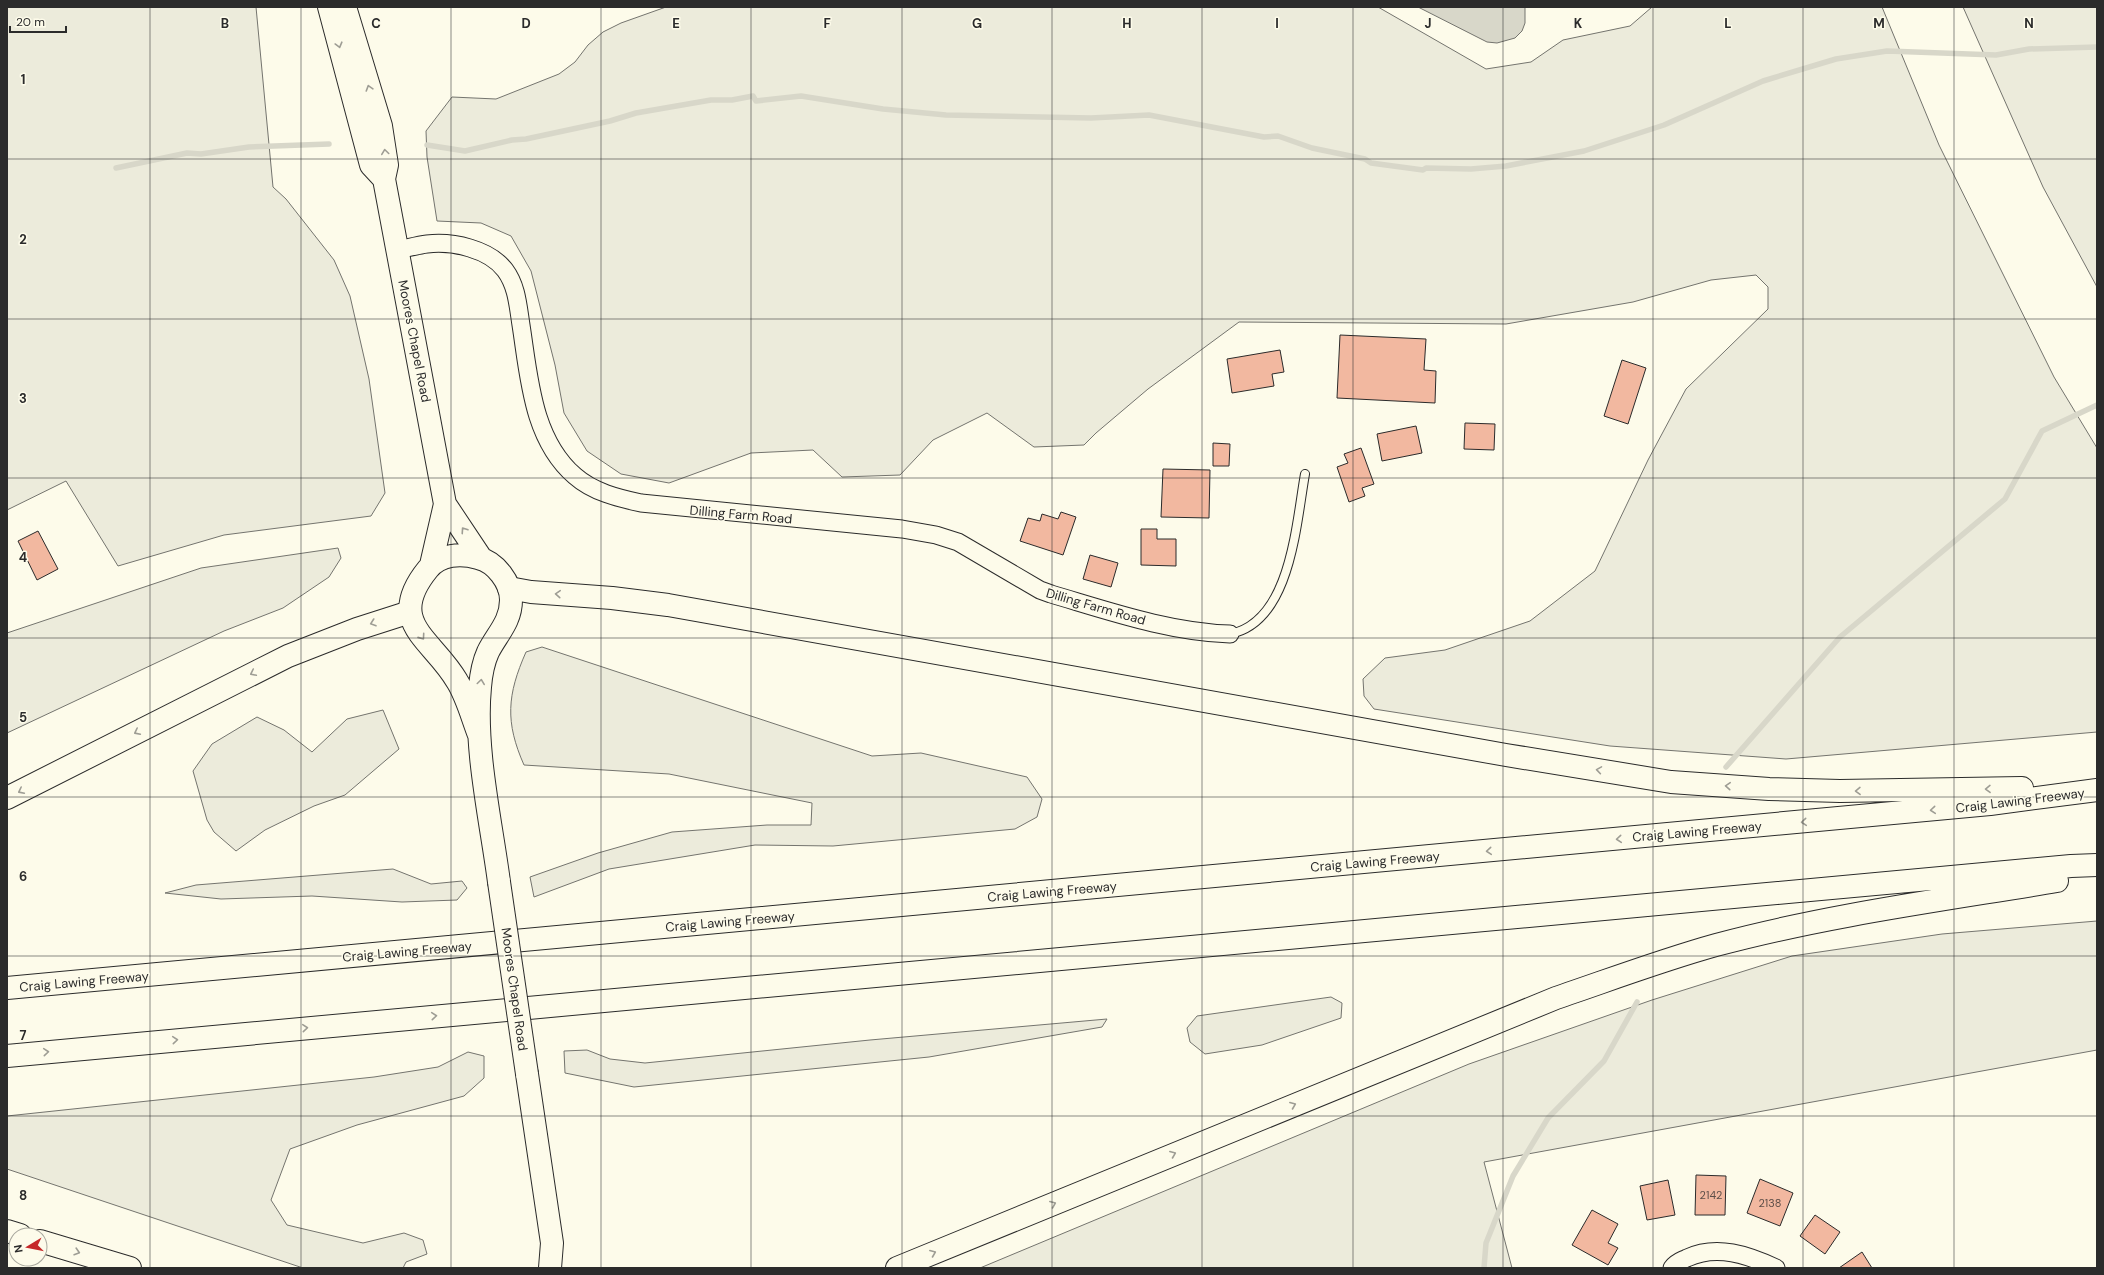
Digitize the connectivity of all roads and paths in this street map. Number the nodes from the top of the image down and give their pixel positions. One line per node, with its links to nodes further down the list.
1 (329, 7): 3 (main road, one-way to 3)
2 (345, 7): 3 (main road, Moores Chapel Road, one-way to 2)
3 (384, 179): 4 (main road, Moores Chapel Road)
4 (398, 250): 6 (main road, Moores Chapel Road); 11 (street, Dilling Farm Road)
5 (1305, 474): 11 (lane)
6 (445, 504): 7 (main road, Moores Chapel Road, one-way to 6); 8 (main road, Moores Chapel Road)
7 (481, 558): 8 (main road, Moores Chapel Road); 9 (main road, Moores Chapel Road)
8 (432, 565): 10 (main road, Moores Chapel Road)
9 (509, 588): 12 (main road, Moores Chapel Road, one-way to 9); 13 (main road, one-way to 9)
10 (410, 612): 12 (main road, Moores Chapel Road, one-way to 12); 14 (main road, one-way to 14)
11 (1230, 634)
12 (479, 735): 20 (main road, Moores Chapel Road, bridge)
13 (2097, 789): 17 (main road, Craig Lawing Freeway, one-way to 17)
14 (7, 798)
15 (2097, 865): 18 (main road, one-way to 15)
16 (2097, 874): 24 (main road, one-way to 16)
17 (7, 988)
18 (7, 1056)
19 (48, 1243): 21 (main road, one-way to 21)
20 (552, 1243): 22 (main road, Moores Chapel Road); 23 (main road, Moores Chapel Road)
21 (130, 1268)
22 (550, 1268)
23 (563, 1268)
24 (896, 1268)
25 (1672, 1268): 26 (street)
26 (1776, 1268)

